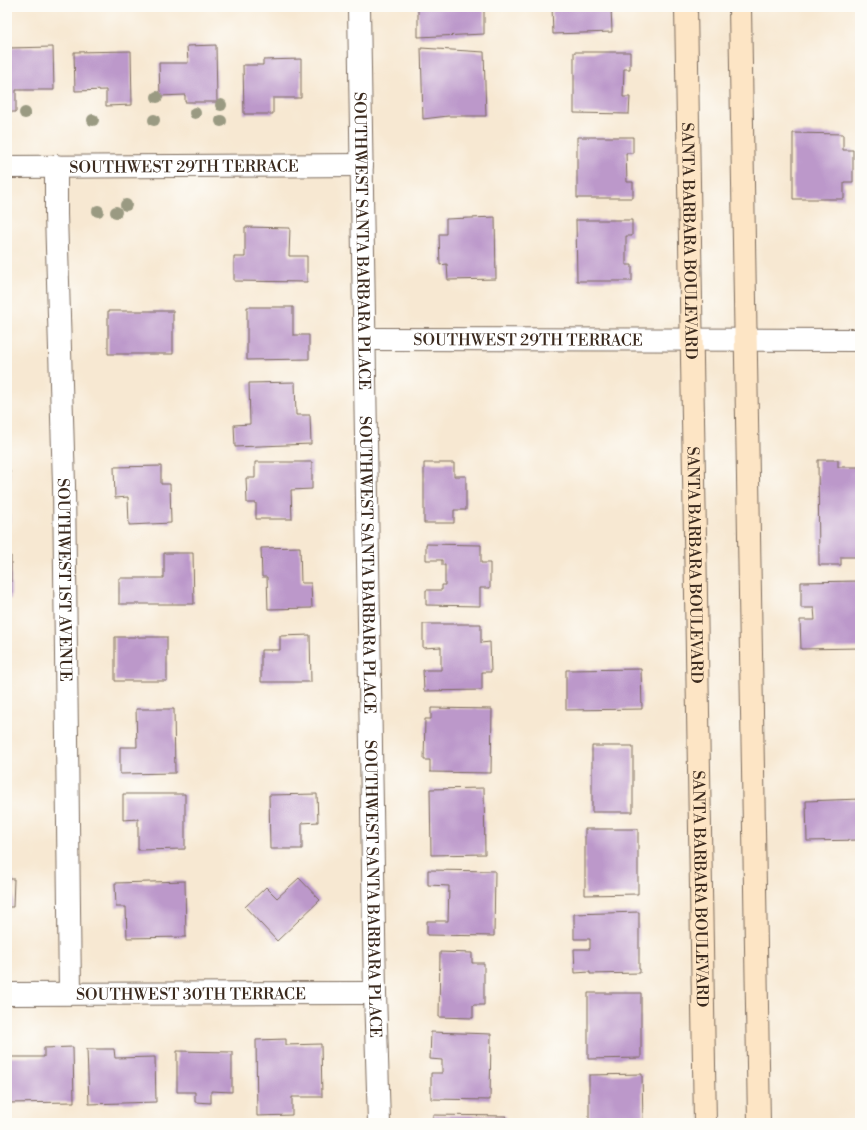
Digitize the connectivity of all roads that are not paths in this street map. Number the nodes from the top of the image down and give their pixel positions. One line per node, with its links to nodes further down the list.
1 (359, 7): 4 (street, SOUTHWEST SANTA BARBARA PLACE)
2 (686, 7): 8 (main road, SANTA BARBARA BOULEVARD)
3 (740, 7): 9 (main road)
4 (362, 165): 5 (street, SOUTHWEST 29TH TERRACE); 7 (street, SOUTHWEST SANTA BARBARA PLACE)
5 (56, 166): 6 (street, SOUTHWEST 29TH TERRACE); 11 (street, SOUTHWEST 1ST AVENUE)
6 (7, 167)
7 (365, 339): 8 (street, SOUTHWEST 29TH TERRACE); 12 (street, SOUTHWEST SANTA BARBARA PLACE)
8 (692, 340): 9 (street, SOUTHWEST 29TH TERRACE); 15 (main road, SANTA BARBARA BOULEVARD)
9 (746, 340): 10 (street, SOUTHWEST 29TH TERRACE); 16 (main road)
10 (860, 340)
11 (70, 993): 12 (street, SOUTHWEST 30TH TERRACE); 13 (street, SOUTHWEST 30TH TERRACE)
12 (375, 993): 14 (street, SOUTHWEST SANTA BARBARA PLACE)
13 (7, 994)
14 (378, 1123)
15 (705, 1123)
16 (759, 1123)

